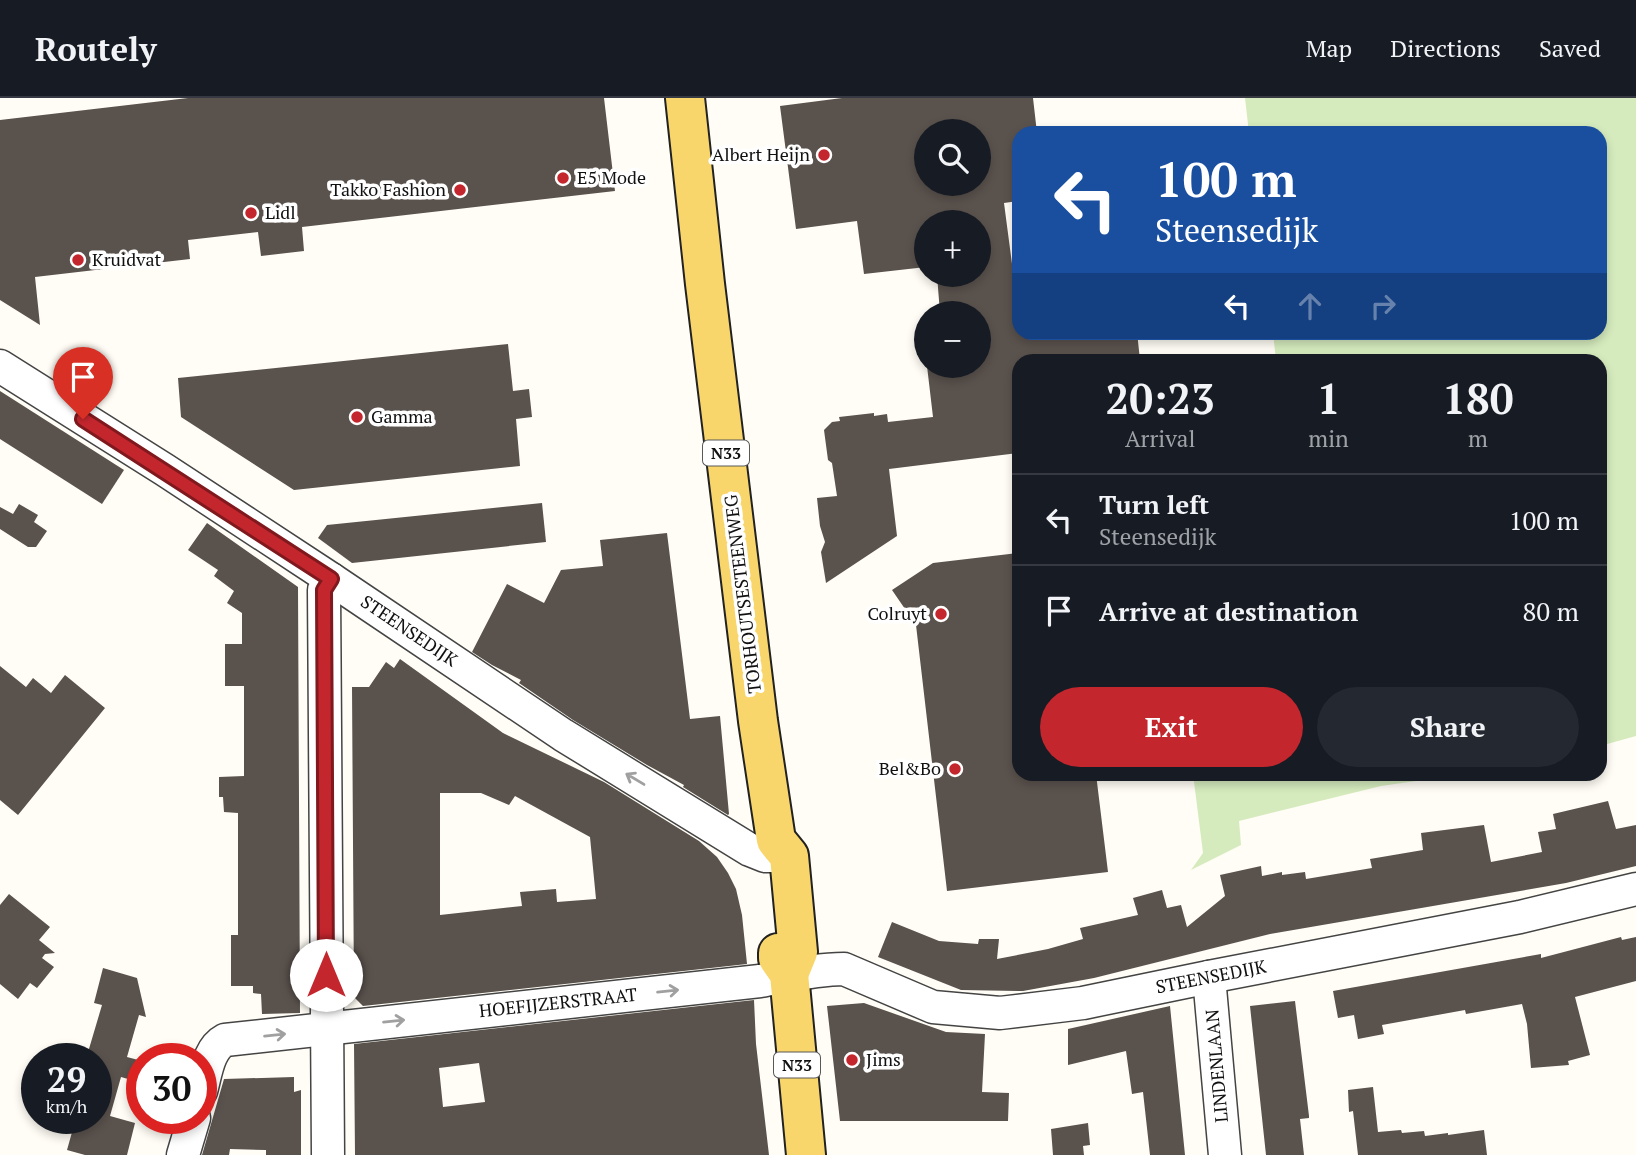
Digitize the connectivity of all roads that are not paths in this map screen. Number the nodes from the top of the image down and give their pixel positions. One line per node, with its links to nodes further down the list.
1 (685, 98): 4 (main road, TORHOUTSESTEENWEG / N33)
2 (0, 366): 3 (street, STEENSEDIJK)
3 (331, 579): 4 (street, STEENSEDIJK, one-way to 3); 8 (street)
4 (777, 851): 6 (main road, TORHOUTSESTEENWEG / N33)
5 (1636, 889): 7 (street, STEENSEDIJK)
6 (789, 974): 7 (street, STEENSEDIJK); 8 (street, HOEFIJZERSTRAAT, one-way to 6); 13 (main road, TORHOUTSESTEENWEG / N33)
7 (1209, 976): 14 (street, LINDENLAAN)
8 (326, 1030): 9 (street, HOEFIJZERSTRAAT, one-way to 8); 12 (street)
9 (217, 1046)
10 (189, 1134): 11 (street)
11 (183, 1155)
12 (328, 1155)
13 (806, 1155)
14 (1225, 1155)

